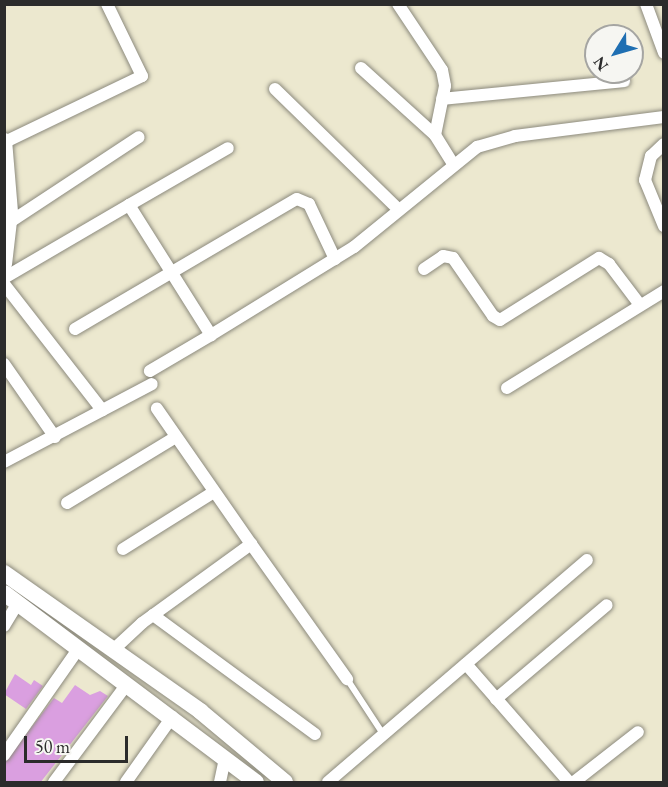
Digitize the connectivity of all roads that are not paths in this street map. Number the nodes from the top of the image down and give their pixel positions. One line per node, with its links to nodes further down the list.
1 (108, 4): 12 (street)
2 (398, 4): 8 (street)
3 (646, 4): 4 (street)
4 (663, 53)
5 (361, 68): 10 (street)
6 (594, 84): 8 (street)
7 (275, 89): 17 (street)
8 (442, 99): 10 (street)
9 (663, 117): 15 (street)
10 (435, 135): 15 (street)
11 (139, 137): 18 (street)
12 (5, 141): 18 (street)
13 (663, 144): 19 (street)
14 (228, 148): 16 (street)
15 (453, 164): 17 (street)
16 (129, 205): 23 (street); 24 (street)
17 (399, 210): 20 (street)
18 (10, 222): 21 (street)
19 (663, 226)
20 (335, 259): 23 (street); 29 (street)
21 (4, 264)
22 (424, 269): 27 (street)
23 (172, 274): 28 (street); 29 (street)
24 (4, 278)
25 (4, 284): 33 (street)
26 (663, 291): 27 (street)
27 (640, 305): 31 (street)
28 (75, 329)
29 (211, 335): 33 (street)
30 (4, 364): 34 (street)
31 (507, 388)
32 (157, 409): 35 (street)
33 (102, 410): 34 (street)
34 (55, 437): 36 (street)
35 (177, 437): 37 (street); 38 (street)
36 (4, 462)
37 (214, 492): 39 (street); 40 (street)
38 (67, 502)
39 (251, 544): 45 (street); 50 (street)
40 (123, 549)
41 (587, 560): 49 (street)
42 (4, 573): 48 (main road)
43 (11, 598): 46 (street); 47 (main road)
44 (607, 605): 52 (street)
45 (153, 615): 48 (street); 55 (street)
46 (4, 626)
47 (80, 648): 51 (main road); 57 (street)
48 (112, 651): 63 (main road)
49 (466, 664): 52 (street); 56 (street)
50 (347, 679): 56 (lane)
51 (127, 684): 53 (main road); 59 (street)
52 (496, 699): 65 (street)
53 (172, 717): 58 (main road); 60 (street)
54 (638, 732): 66 (street)
55 (315, 734)
56 (384, 734): 64 (street)
57 (4, 755)
58 (225, 759): 61 (street); 62 (main road)
59 (54, 783)
60 (126, 783)
61 (220, 783)
62 (256, 783)
63 (285, 783)
64 (328, 783)
65 (569, 783)
66 (574, 783)

